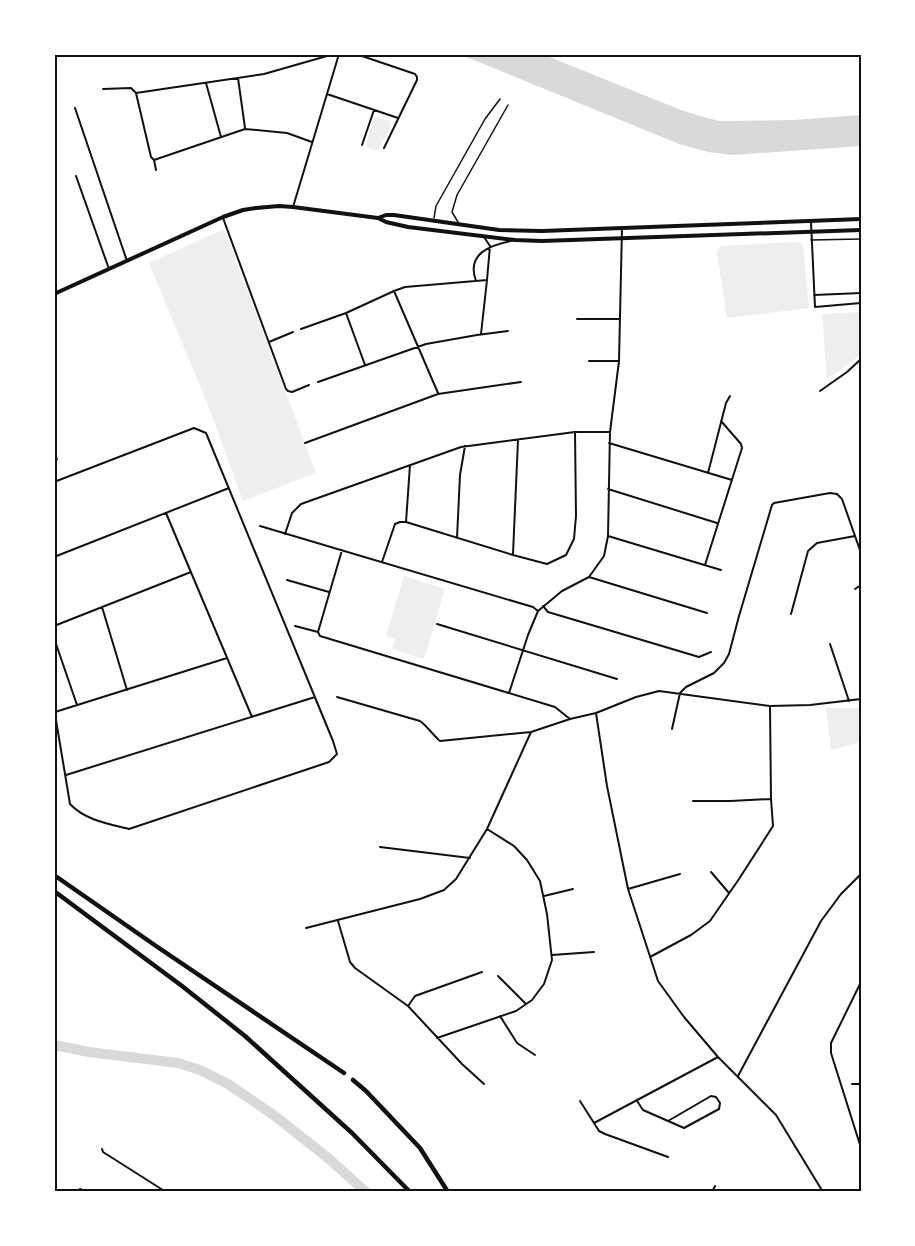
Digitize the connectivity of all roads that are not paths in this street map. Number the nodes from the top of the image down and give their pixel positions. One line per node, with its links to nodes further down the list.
1 (334, 54): 6 (street)
2 (339, 54): 10 (street)
3 (356, 54): 15 (street)
4 (837, 54): 5 (main road)
5 (860, 54)
6 (238, 78): 7 (street); 16 (street)
7 (206, 83): 9 (street); 17 (street)
8 (103, 89): 9 (street)
9 (136, 93): 21 (street)
10 (327, 94): 14 (street); 18 (street)
11 (500, 99): 28 (lane)
12 (508, 105): 30 (lane)
13 (75, 108): 40 (street)
14 (374, 110): 15 (street); 19 (street)
15 (399, 118): 20 (street)
16 (245, 129): 17 (street); 18 (street)
17 (220, 137): 21 (street)
18 (312, 142): 24 (street)
19 (362, 145)
20 (384, 148)
21 (154, 160): 22 (street)
22 (156, 170)
23 (76, 176): 41 (street)
24 (293, 207): 25 (main road); 26 (main road)
25 (223, 217): 40 (main road); 56 (street)
26 (378, 218): 28 (main road); 34 (main road)
27 (861, 219): 29 (main road)
28 (433, 220): 30 (main road)
29 (811, 221): 31 (main road); 33 (street)
30 (461, 224): 31 (main road)
31 (622, 228): 35 (street)
32 (861, 230): 33 (main road)
33 (811, 231): 35 (main road); 38 (street)
34 (484, 237): 37 (main road); 39 (street)
35 (621, 237): 37 (main road); 51 (street)
36 (861, 239): 38 (lane)
37 (515, 240): 39 (street)
38 (811, 240): 47 (street)
39 (490, 246): 42 (street); 43 (street)
40 (127, 261): 41 (main road)
41 (109, 269): 46 (main road)
42 (487, 280): 43 (street); 55 (street)
43 (476, 281): 44 (street)
44 (394, 291): 49 (street); 57 (street)
45 (861, 293): 47 (street)
46 (54, 294)
47 (814, 295): 48 (street)
48 (861, 303)
49 (346, 313): 52 (street); 61 (street)
50 (577, 319): 51 (street)
51 (620, 319): 60 (street)
52 (301, 329)
53 (508, 331): 55 (street)
54 (294, 332): 56 (street)
55 (481, 334): 57 (street)
56 (268, 342): 64 (street)
57 (418, 346): 61 (street); 66 (street)
58 (861, 359): 65 (street)
59 (589, 361): 60 (street)
60 (619, 361): 70 (street)
61 (365, 365): 62 (street)
62 (318, 382)
63 (521, 382): 66 (street)
64 (309, 385)
65 (820, 391)
66 (438, 394): 72 (street)
67 (730, 396): 68 (street)
68 (721, 421): 76 (street); 77 (street)
69 (574, 432): 70 (street); 71 (street); 91 (street)
70 (610, 432): 73 (street)
71 (518, 440): 74 (street); 91 (street)
72 (305, 443)
73 (609, 443): 76 (street); 80 (street)
74 (465, 446): 75 (street); 88 (street)
75 (410, 465): 82 (street); 85 (street)
76 (708, 473): 77 (street)
77 (732, 480): 83 (street)
78 (54, 482): 79 (street)
79 (229, 488): 81 (street); 120 (street)
80 (608, 489): 83 (street); 86 (street)
81 (165, 513): 92 (street); 96 (street)
82 (406, 522): 88 (street); 93 (street)
83 (718, 523): 94 (street)
84 (260, 526): 85 (street)
85 (285, 534): 89 (street)
86 (608, 536): 94 (street); 97 (street)
87 (855, 536): 90 (street); 106 (street); 119 (street)
88 (457, 538): 91 (street)
89 (342, 550): 93 (street); 101 (street)
90 (861, 553)
91 (513, 555)
92 (54, 557)
93 (382, 562): 104 (street)
94 (705, 565): 95 (street)
95 (721, 570)
96 (190, 572): 103 (street); 115 (street)
97 (589, 577): 102 (street); 105 (street)
98 (287, 580): 101 (street)
99 (861, 585): 100 (street)
100 (855, 589)
101 (329, 592): 110 (street)
102 (543, 606): 104 (street); 114 (street)
103 (102, 607): 108 (street); 117 (street)
104 (538, 611): 113 (street)
105 (707, 614)
106 (791, 614)
107 (437, 624): 113 (street)
108 (54, 626)
109 (295, 626): 110 (street)
110 (318, 632): 118 (street)
111 (54, 638): 124 (street)
112 (830, 644): 123 (street)
113 (523, 649): 116 (street); 118 (street)
114 (711, 652)
115 (227, 658): 117 (street); 129 (street)
116 (617, 679)
117 (126, 690): 124 (street)
118 (509, 693): 130 (street)
119 (681, 693): 125 (street); 128 (street); 131 (street)
120 (315, 697): 129 (street); 133 (street)
121 (337, 697): 132 (street)
122 (861, 699): 123 (street)
123 (849, 701): 125 (street)
124 (77, 705): 127 (street)
125 (770, 706): 134 (street)
126 (54, 708): 127 (street)
127 (55, 712): 133 (street)
128 (597, 713): 130 (street); 144 (street)
129 (252, 717): 133 (street)
130 (570, 719): 132 (street)
131 (672, 729)
132 (531, 732): 136 (street)
133 (65, 776)
134 (771, 799): 135 (street); 146 (street)
135 (693, 801)
136 (487, 829): 138 (street); 147 (street)
137 (380, 847): 138 (street)
138 (470, 858): 148 (street)
139 (711, 872): 146 (street)
140 (861, 873): 163 (street)
141 (680, 874): 144 (street)
142 (54, 875): 162 (highway)
143 (573, 889): 147 (street)
144 (628, 889): 152 (street)
145 (54, 891): 181 (highway)
146 (729, 893): 152 (street)
147 (544, 896): 151 (street)
148 (338, 921): 149 (street); 157 (street)
149 (306, 928)
150 (594, 952): 151 (street)
151 (552, 955): 156 (street)
152 (650, 957): 161 (street)
153 (483, 972): 157 (street)
154 (498, 976): 156 (street)
155 (861, 982): 173 (street)
156 (526, 1004): 158 (street)
157 (408, 1006): 159 (street)
158 (500, 1016): 159 (street); 160 (street)
159 (437, 1038): 165 (street)
160 (535, 1055)
161 (718, 1057): 163 (street); 169 (street)
162 (344, 1073)
163 (738, 1076): 184 (street)
164 (353, 1080): 182 (highway)
165 (484, 1084)
166 (852, 1084): 167 (street)
167 (861, 1084)
168 (580, 1101): 171 (street)
169 (636, 1101): 170 (street); 171 (street)
170 (668, 1121): 170 (street)
171 (594, 1123): 176 (street)
172 (861, 1132): 173 (street)
173 (856, 1134): 174 (street)
174 (861, 1148)
175 (102, 1149): 180 (street)
176 (668, 1157)
177 (715, 1186): 183 (street)
178 (76, 1192): 179 (street)
179 (86, 1192)
180 (166, 1192)
181 (410, 1192)
182 (448, 1192)
183 (712, 1192)
184 (823, 1192)

